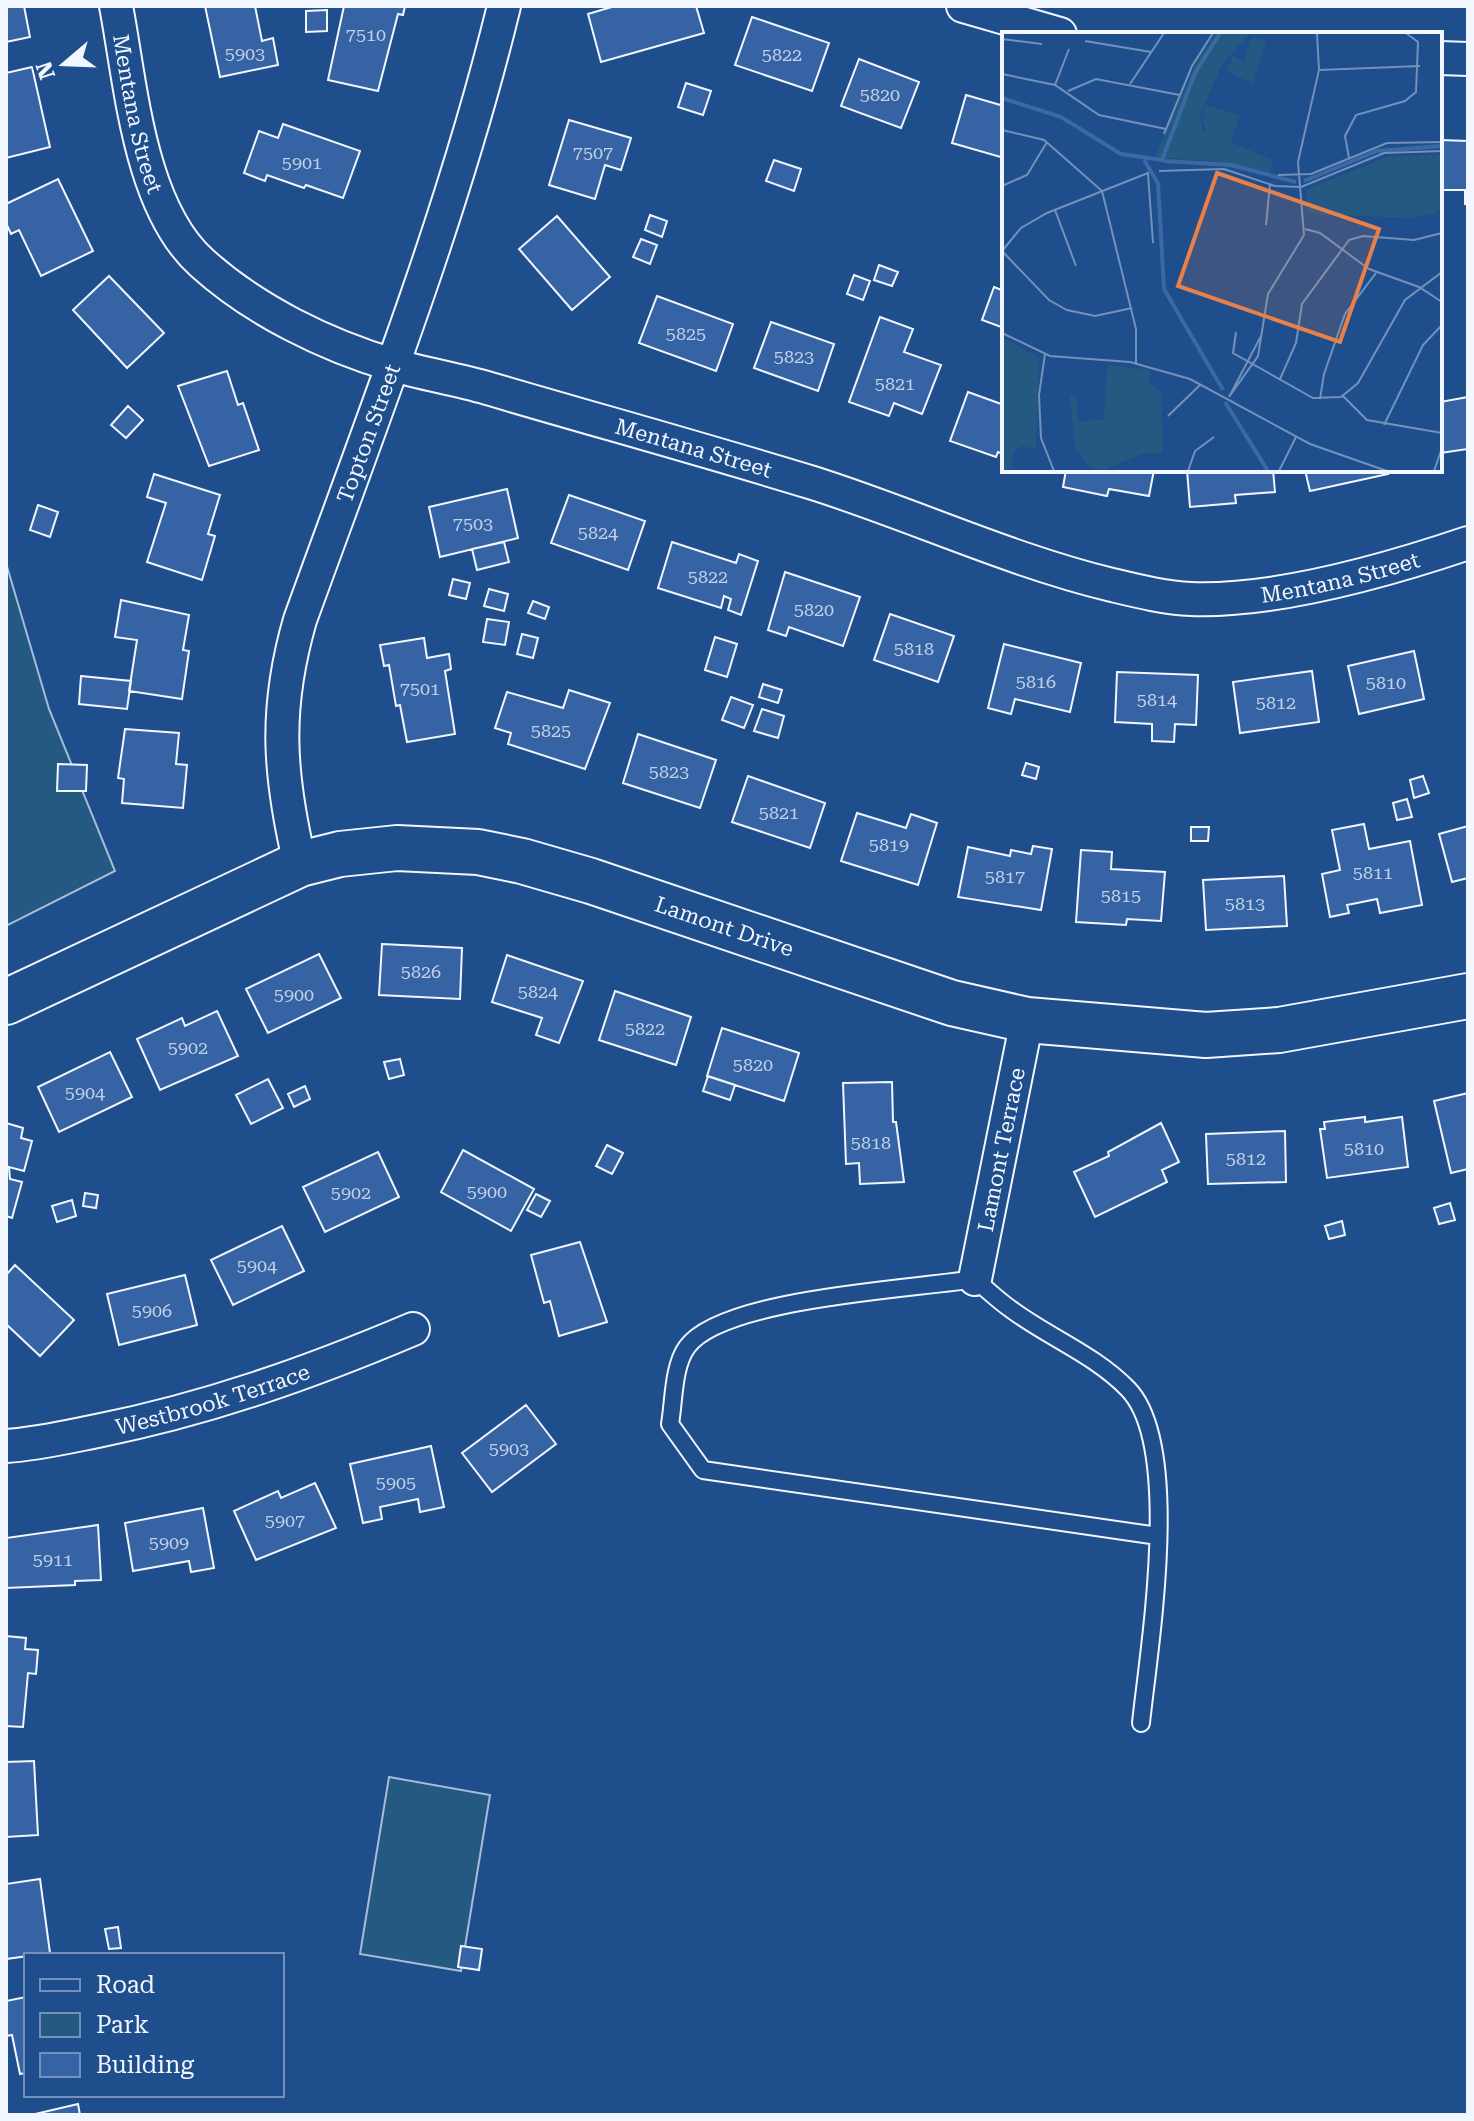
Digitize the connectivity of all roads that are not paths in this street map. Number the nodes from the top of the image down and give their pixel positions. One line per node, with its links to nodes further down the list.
1 (116, 6): 7 (street, Mentana Street)
2 (504, 6): 7 (street, Topton Street)
3 (963, 6): 4 (street)
4 (1053, 32)
5 (1442, 58): 6 (street)
6 (1468, 59)
7 (392, 365): 8 (street, Mentana Street); 9 (street, Topton Street)
8 (1468, 543)
9 (300, 864): 11 (street, Lamont Drive); 12 (street, Lamont Drive)
10 (1468, 996): 12 (street, Lamont Drive)
11 (6, 1002)
12 (1027, 1020): 13 (street, Lamont Terrace)
13 (975, 1279): 16 (lane); 16 (lane)
14 (413, 1329): 15 (street, Westbrook Terrace)
15 (6, 1446)
16 (1158, 1536): 17 (lane)
17 (1141, 1723)

